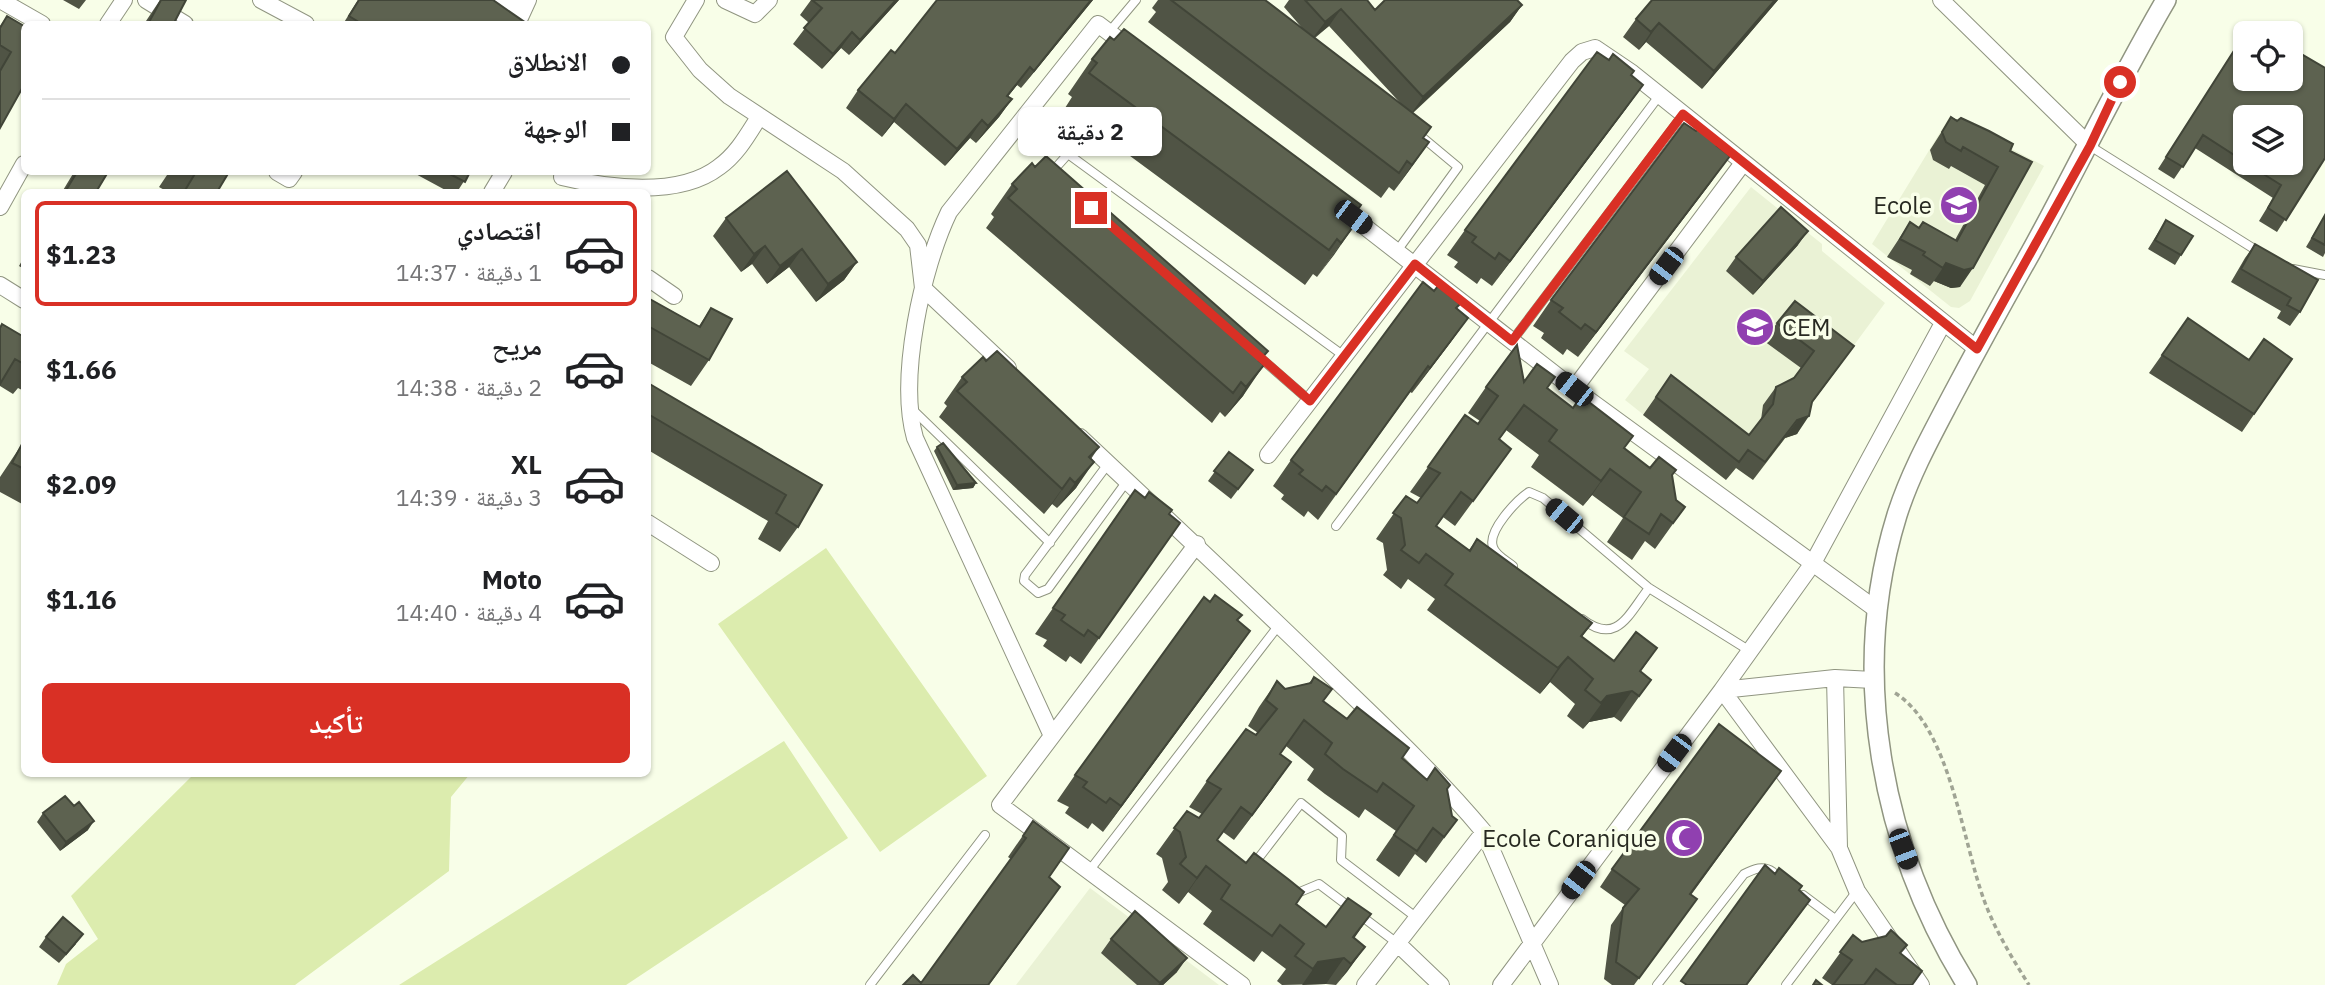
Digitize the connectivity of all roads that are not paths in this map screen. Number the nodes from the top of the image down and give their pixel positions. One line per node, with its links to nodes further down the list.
1 (0, 0): 14 (street)
2 (124, 0): 15 (street)
3 (146, 0): 16 (street)
4 (261, 0): 12 (street)
5 (502, 0): 13 (street)
6 (696, 0): 21 (street)
7 (725, 0): 8 (street)
8 (769, 0)
9 (1136, 0): 17 (lane)
10 (1941, 0): 23 (street)
11 (2166, 0): 23 (street)
12 (292, 8)
13 (523, 12)
14 (37, 21)
15 (110, 21)
16 (180, 21)
17 (1110, 32): 18 (street); 37 (street)
18 (1143, 57)
19 (1659, 96): 20 (street); 32 (street); 40 (lane)
20 (1683, 114): 24 (street); 42 (lane)
21 (759, 117): 26 (street); 37 (street)
22 (1415, 132): 30 (lane)
23 (2090, 146): 31 (lane); 44 (street)
24 (1743, 163): 41 (street); 47 (street)
25 (21, 169): 29 (street)
26 (562, 175)
27 (1062, 183): 45 (lane)
28 (1331, 201): 30 (street)
29 (0, 207)
30 (1398, 251): 32 (street)
31 (2272, 260)
32 (1415, 264): 40 (street); 45 (street)
33 (2287, 267): 34 (lane)
34 (2325, 275)
35 (651, 280): 38 (street)
36 (0, 285): 39 (street)
37 (923, 288): 46 (street); 49 (street)
38 (674, 296)
39 (21, 298)
40 (1489, 323): 42 (street); 55 (lane)
41 (1943, 323): 44 (street); 59 (street)
42 (1512, 341): 47 (street)
43 (1248, 346): 48 (lane)
44 (1977, 349): 62 (street)
45 (1344, 356): 48 (street)
46 (1020, 380)
47 (1574, 389): 59 (street)
48 (1310, 401): 51 (street)
49 (908, 405): 56 (lane); 69 (street)
50 (1069, 426): 52 (street)
51 (1268, 455)
52 (1108, 463): 53 (street); 56 (lane)
53 (1127, 481): 56 (lane); 57 (street)
54 (651, 525): 58 (street)
55 (1336, 526)
56 (1050, 543)
57 (1196, 544): 64 (street); 69 (street)
58 (711, 563)
59 (1813, 563): 62 (street); 65 (street)
60 (1526, 576): 61 (lane)
61 (1649, 588): 63 (lane); 65 (lane)
62 (1877, 610): 67 (street)
63 (1576, 615)
64 (1279, 625): 70 (street); 73 (lane)
65 (1749, 651): 68 (street)
66 (1835, 678): 67 (street); 68 (street); 72 (street)
67 (1873, 680): 92 (street)
68 (1722, 690): 72 (street); 82 (street)
69 (1052, 736): 73 (street)
70 (1484, 832): 79 (street); 82 (street)
71 (985, 835): 83 (lane)
72 (1839, 848): 78 (street)
73 (1089, 871): 84 (street)
74 (1264, 871): 79 (lane)
75 (1777, 875): 89 (lane)
76 (1285, 886): 81 (lane)
77 (1796, 890): 80 (lane)
78 (1857, 891): 80 (lane); 91 (street)
79 (1417, 918): 81 (street)
80 (1835, 919): 90 (lane)
81 (1397, 943): 85 (street); 86 (street)
82 (1531, 943): 87 (street); 88 (street)
83 (870, 985)
84 (1242, 985)
85 (1365, 985)
86 (1441, 985)
87 (1501, 985)
88 (1550, 985)
89 (1657, 985)
90 (1786, 985)
91 (1921, 985)
92 (1967, 985)

